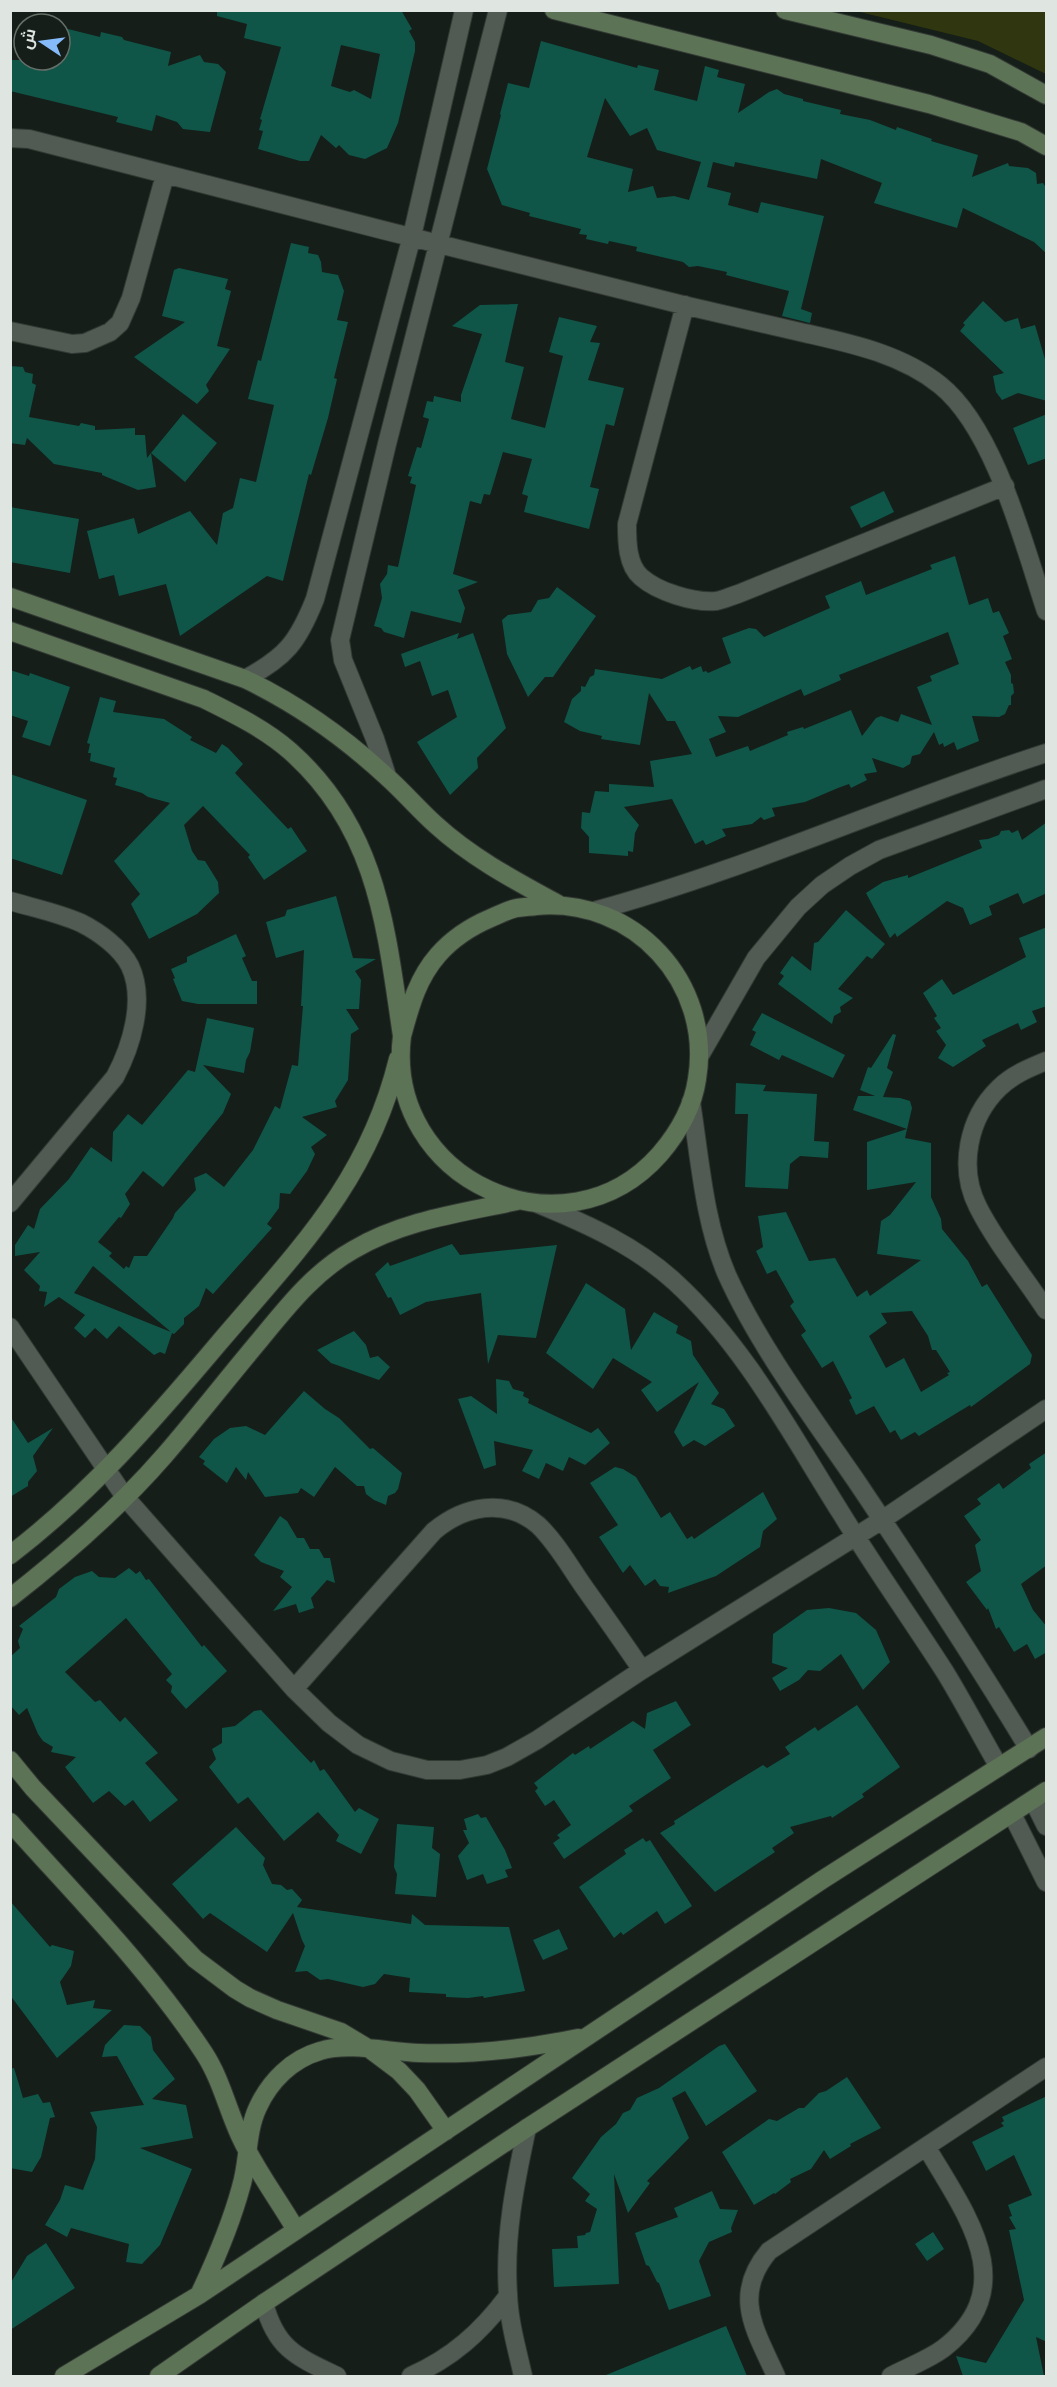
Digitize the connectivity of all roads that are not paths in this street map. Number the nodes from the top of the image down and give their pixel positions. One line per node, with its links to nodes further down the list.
1 (464, 10): 9 (street)
2 (498, 10): 10 (street)
3 (554, 10): 7 (street)
4 (785, 10): 5 (street)
5 (1047, 95)
6 (10, 138): 8 (street)
7 (1047, 146)
8 (165, 175): 9 (street); 12 (street)
9 (412, 236): 10 (street); 13 (street)
10 (439, 243): 11 (street); 14 (street)
11 (685, 305): 15 (street); 15 (street)
12 (10, 331)
13 (359, 438): 14 (street); 19 (street)
14 (387, 444): 21 (street)
15 (1005, 486): 17 (street)
16 (10, 597): 19 (street)
17 (1047, 611)
18 (10, 631): 26 (street)
19 (245, 679): 21 (street)
20 (1047, 753): 25 (street)
21 (387, 776): 24 (street)
22 (1047, 789): 27 (street)
23 (10, 901): 31 (street)
24 (558, 904): 25 (street); 26 (street)
25 (594, 911): 27 (street)
26 (401, 1042): 30 (street); 36 (street)
27 (699, 1057): 29 (street)
28 (1047, 1061): 33 (street)
29 (692, 1102): 32 (street); 38 (street)
30 (517, 1201): 32 (street); 37 (street)
31 (10, 1203)
32 (538, 1204): 39 (street)
33 (1047, 1310)
34 (10, 1327): 36 (street)
35 (1047, 1409): 38 (street)
36 (105, 1470): 37 (street); 40 (street)
37 (125, 1497): 41 (street); 43 (street)
38 (882, 1520): 39 (street); 45 (street)
39 (855, 1537): 42 (street); 47 (street)
40 (10, 1556)
41 (10, 1598)
42 (642, 1670): 43 (street); 43 (street)
43 (294, 1689)
44 (1047, 1737): 45 (street)
45 (1029, 1749): 47 (street)
46 (10, 1760): 54 (street)
47 (999, 1767): 53 (street)
48 (1040, 1796): 49 (street); 51 (street)
49 (1012, 1814): 52 (street); 56 (street)
50 (10, 1822): 59 (street)
51 (1047, 1826)
52 (1047, 1882)
53 (588, 2036): 54 (street); 57 (street)
54 (371, 2050): 57 (street); 59 (street)
55 (1047, 2067): 58 (street)
56 (527, 2128): 62 (street); 63 (street)
57 (446, 2131): 60 (street)
58 (927, 2148): 69 (street); 70 (street)
59 (248, 2151): 60 (street); 61 (street)
60 (296, 2230): 61 (street)
61 (199, 2295): 64 (street)
62 (508, 2296): 67 (street); 68 (street)
63 (264, 2303): 65 (street); 66 (street)
64 (64, 2376)
65 (159, 2376)
66 (337, 2376)
67 (411, 2376)
68 (523, 2376)
69 (776, 2376)
70 (891, 2376)

